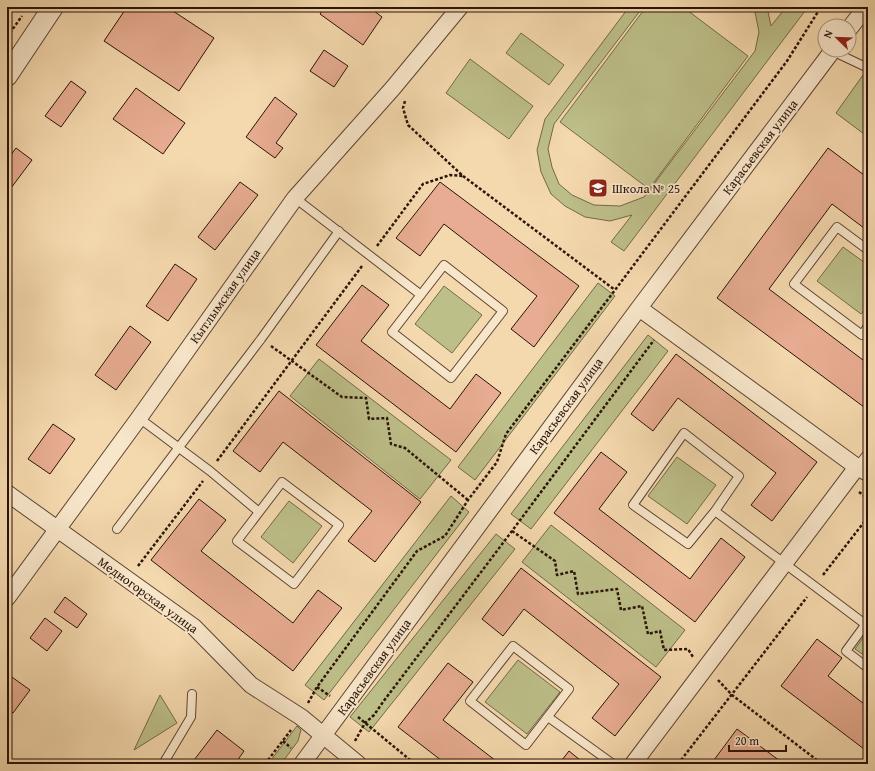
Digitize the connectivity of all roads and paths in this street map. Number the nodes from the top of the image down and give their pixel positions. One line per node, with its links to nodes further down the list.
1 (53, 7): 11 (street)
2 (460, 7): 14 (street, Кытлымская улица)
3 (822, 7): 18 (path)
4 (866, 7): 6 (street)
5 (24, 13): 7 (path)
6 (857, 19)
7 (7, 37)
8 (826, 58): 20 (street, Карасьевская улица)
9 (848, 58): 10 (lane)
10 (868, 68)
11 (7, 76)
12 (408, 95): 13 (path)
13 (464, 176): 17 (path); 18 (path)
14 (295, 198): 15 (lane); 25 (street, Кытлымская улица)
15 (339, 231): 17 (lane); 23 (lane)
16 (868, 250): 21 (lane)
17 (370, 256): 19 (lane); 24 (path)
18 (615, 290): 31 (path)
19 (421, 295): 19 (lane)
20 (639, 308): 28 (street); 47 (street, Карасьевская улица)
21 (868, 326)
22 (656, 337): 37 (path)
23 (261, 339): 24 (path); 26 (lane)
24 (291, 360): 29 (path); 31 (path)
25 (139, 418): 26 (lane); 36 (street, Кытлымская улица)
26 (178, 448): 29 (lane); 35 (lane)
27 (868, 453): 28 (lane)
28 (863, 470): 38 (street)
29 (210, 471): 33 (lane); 39 (path)
30 (7, 494): 36 (street, Медногорская улица)
31 (468, 500): 47 (path)
32 (715, 511): 32 (lane); 38 (lane)
33 (259, 512): 33 (lane)
34 (868, 517): 40 (path)
35 (117, 529)
36 (58, 530): 39 (street, Медногорская улица); 41 (street, Кытлымская улица)
37 (512, 531): 43 (path); 49 (path)
38 (785, 564): 40 (lane); 43 (street)
39 (128, 579): 50 (street, Медногорская улица)
40 (814, 586): 42 (lane); 46 (path)
41 (7, 598)
42 (867, 622): 44 (lane)
43 (706, 668): 46 (path); 56 (street)
44 (868, 668)
45 (192, 694): 52 (lane)
46 (732, 695): 57 (path); 58 (path)
47 (345, 706): 49 (path); 50 (street, Карасьевская улица)
48 (548, 717): 48 (lane); 55 (lane)
49 (364, 723): 51 (path); 54 (path)
50 (323, 735): 51 (street, Медногорская улица); 53 (street, Карасьевская улица)
51 (353, 760)
52 (163, 764)
53 (302, 764)
54 (415, 764)
55 (613, 764)
56 (633, 764)
57 (678, 764)
58 (822, 764)

